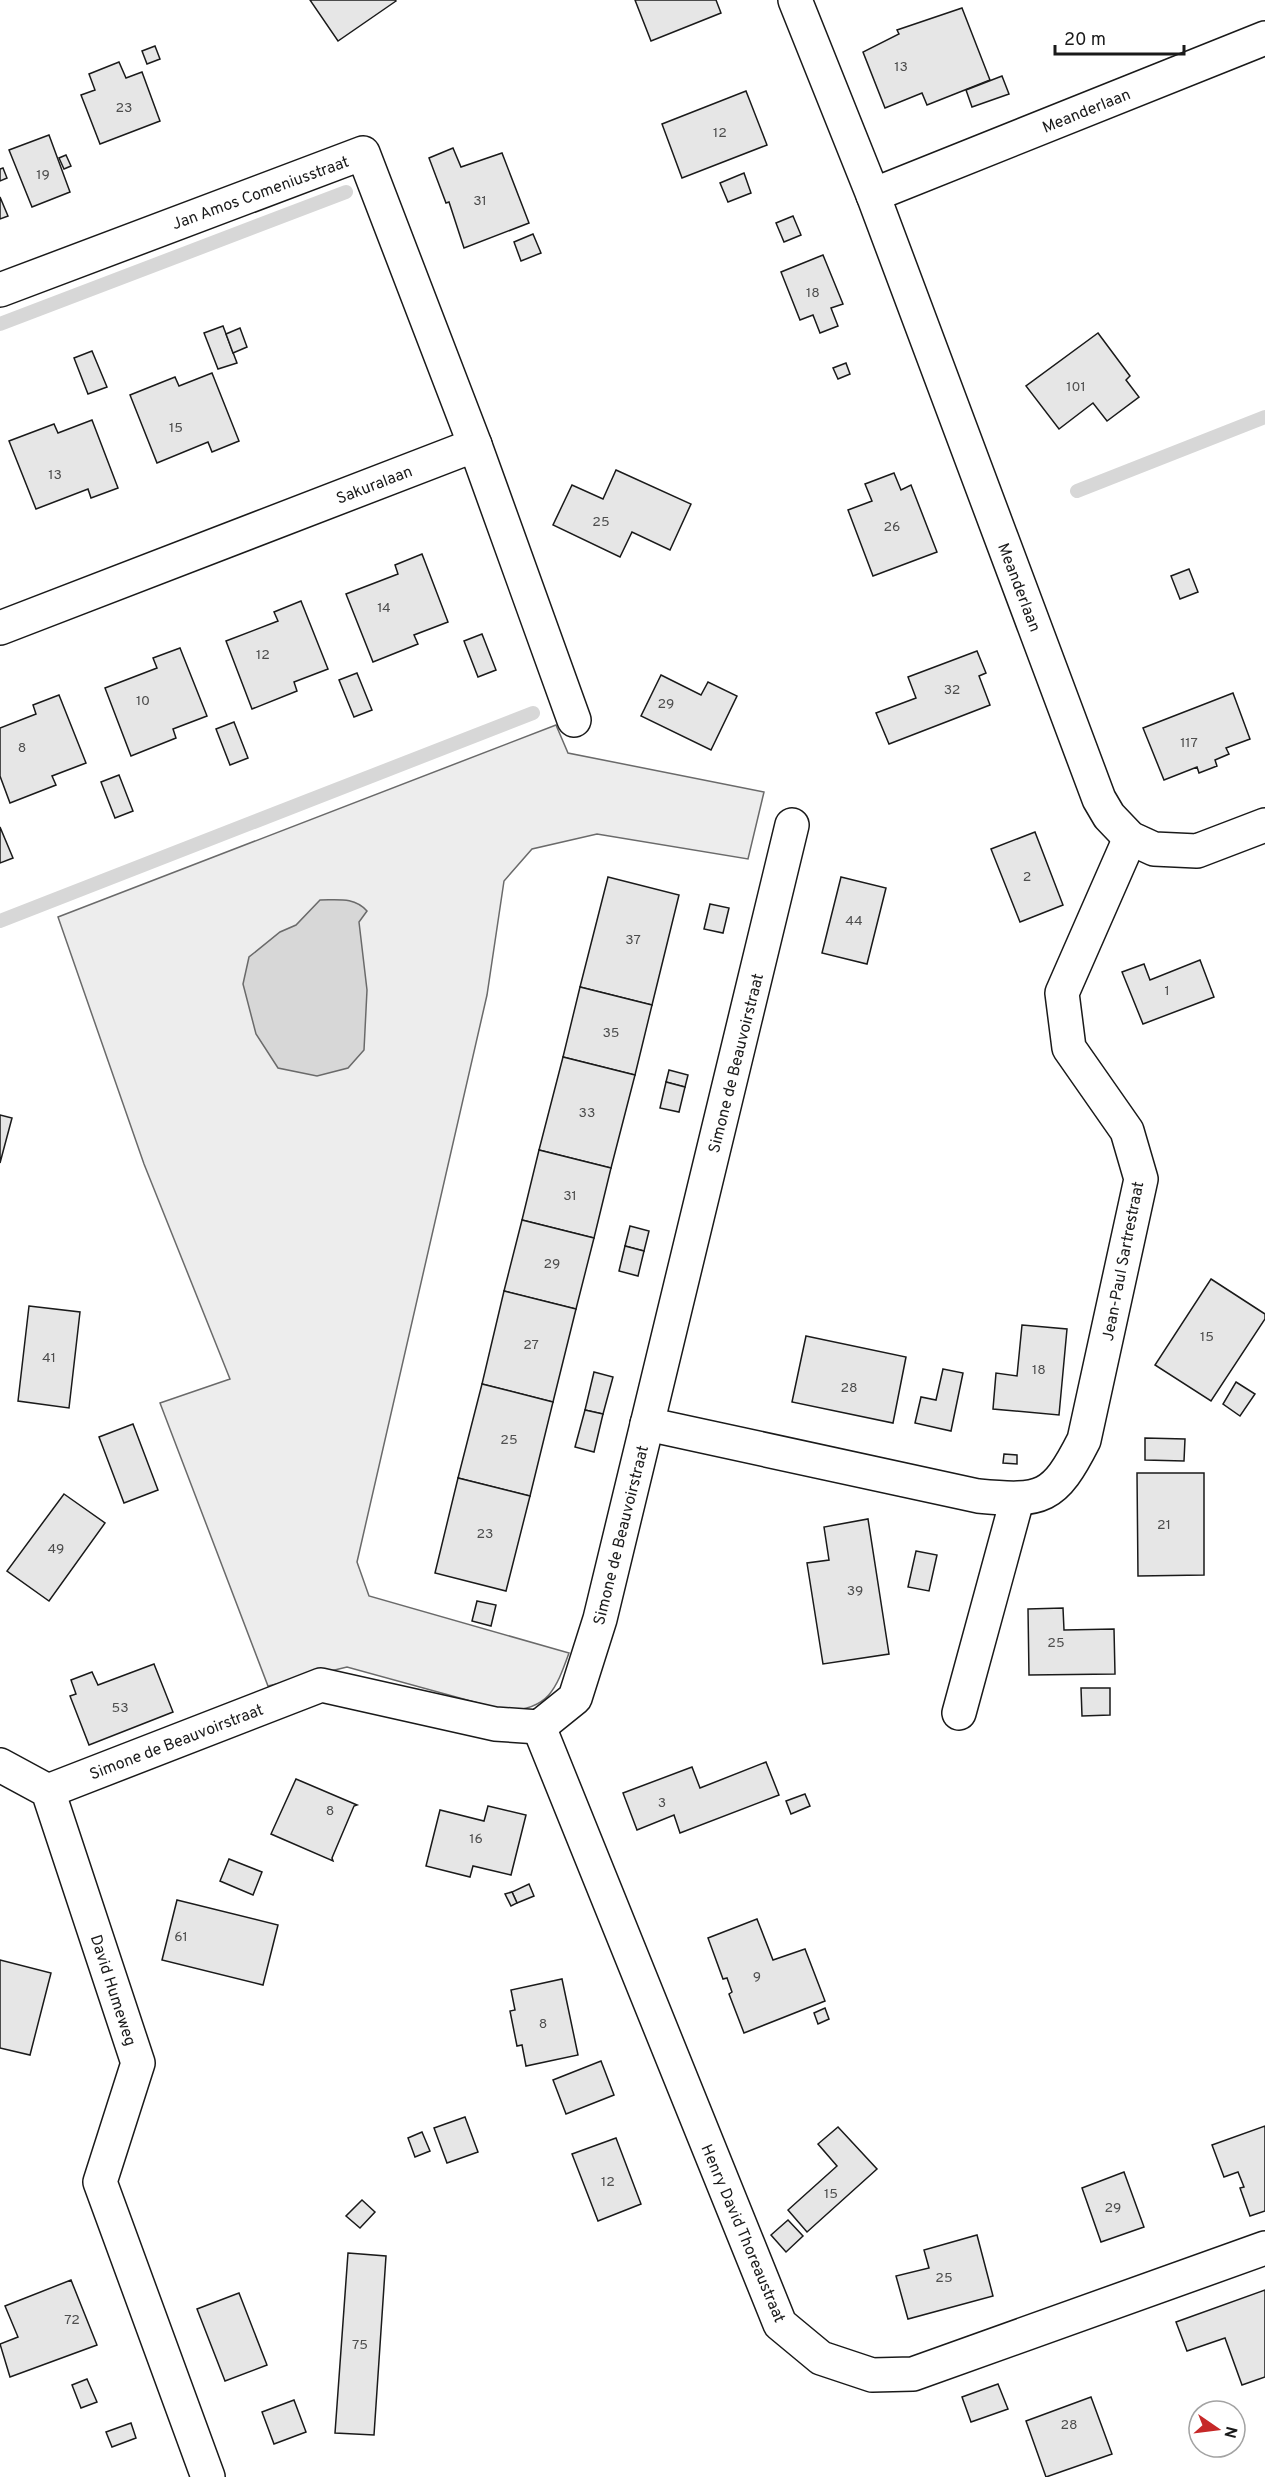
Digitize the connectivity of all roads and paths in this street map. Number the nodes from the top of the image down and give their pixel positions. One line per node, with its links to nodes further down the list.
1 (795, 0): 3 (street, Meanderlaan)
2 (1265, 38): 3 (street, Meanderlaan)
3 (873, 195): 10 (street, Meanderlaan)
4 (0, 290): 5 (street, Jan Amos Comeniusstraat)
5 (475, 445): 6 (street, Sakuralaan); 7 (street)
6 (0, 628)
7 (574, 720)
8 (792, 825): 11 (street, Simone de Beauvoirstraat)
9 (1265, 825): 10 (street, Meanderlaan)
10 (1131, 838): 12 (street, Jean-Paul Sartrestraat)
11 (647, 1424): 12 (street, Jean-Paul Sartrestraat); 14 (street, Simone de Beauvoirstraat)
12 (1017, 1500): 13 (street)
13 (959, 1713)
14 (539, 1727): 16 (street, Simone de Beauvoirstraat); 17 (street, Henry David Thoreaustraat)
15 (0, 1765): 16 (street)
16 (48, 1791): 18 (street, David Humeweg)
17 (1265, 2248)
18 (208, 2477)

